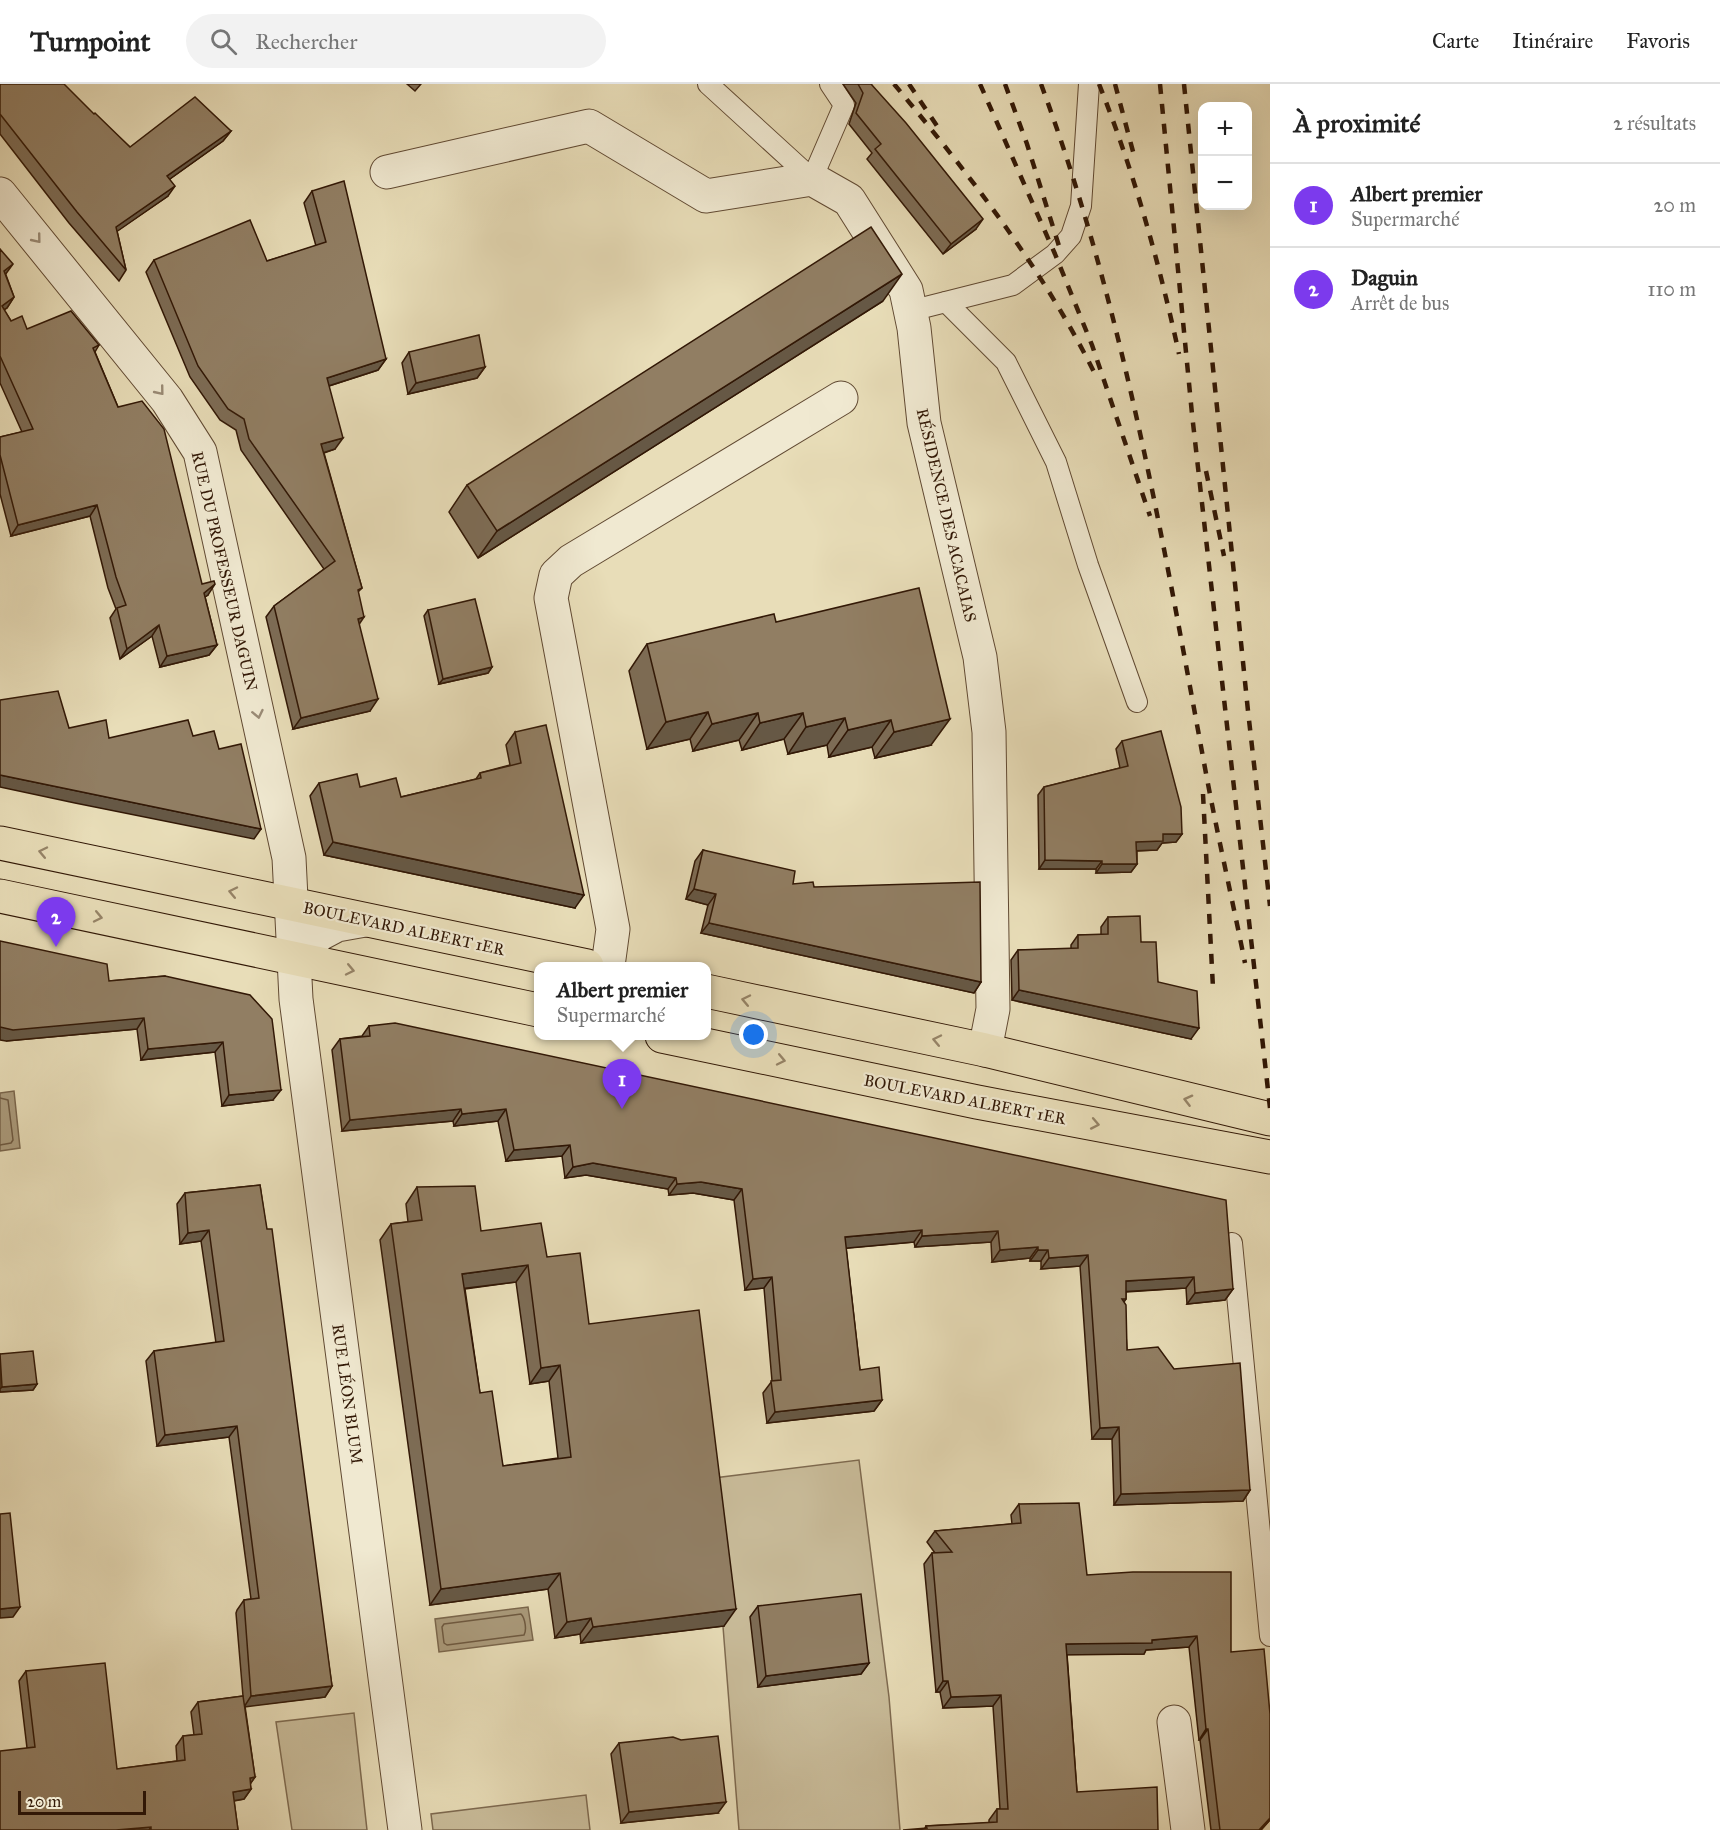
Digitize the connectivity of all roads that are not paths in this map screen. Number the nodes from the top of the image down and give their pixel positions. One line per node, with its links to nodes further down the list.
1 (708, 84): 5 (lane)
2 (830, 84): 5 (lane)
3 (1089, 84): 7 (lane)
4 (387, 172): 5 (street)
5 (812, 179): 8 (street, RÉSIDENCE DES ACACAIAS)
6 (0, 194): 13 (street, RUE DU PROFESSEUR DAGUIN, one-way to 13)
7 (946, 302): 8 (lane); 10 (lane)
8 (910, 311): 21 (street, RÉSIDENCE DES ACACAIAS)
9 (841, 398): 17 (street)
10 (1137, 702)
11 (0, 843): 13 (main road, BOULEVARD ALBERT 1ER, one-way to 11)
12 (0, 896): 15 (main road, one-way to 15)
13 (291, 904): 14 (main road, BOULEVARD ALBERT 1ER); 15 (street, BOULEVARD ALBERT 1ER)
14 (365, 920): 15 (street); 16 (main road, BOULEVARD ALBERT 1ER)
15 (293, 957): 19 (main road, one-way to 19); 27 (street, RUE LÉON BLUM)
16 (568, 962)
17 (609, 962)
18 (711, 992): 21 (main road, one-way to 18)
19 (534, 1009)
20 (686, 1040): 23 (main road, BOULEVARD ALBERT 1ER, one-way to 23)
21 (985, 1050): 22 (main road, one-way to 21)
22 (1257, 1116)
23 (1258, 1155)
24 (1232, 1243): 25 (lane)
25 (1270, 1636)
26 (1174, 1722): 28 (street)
27 (405, 1830)
28 (1188, 1830)

